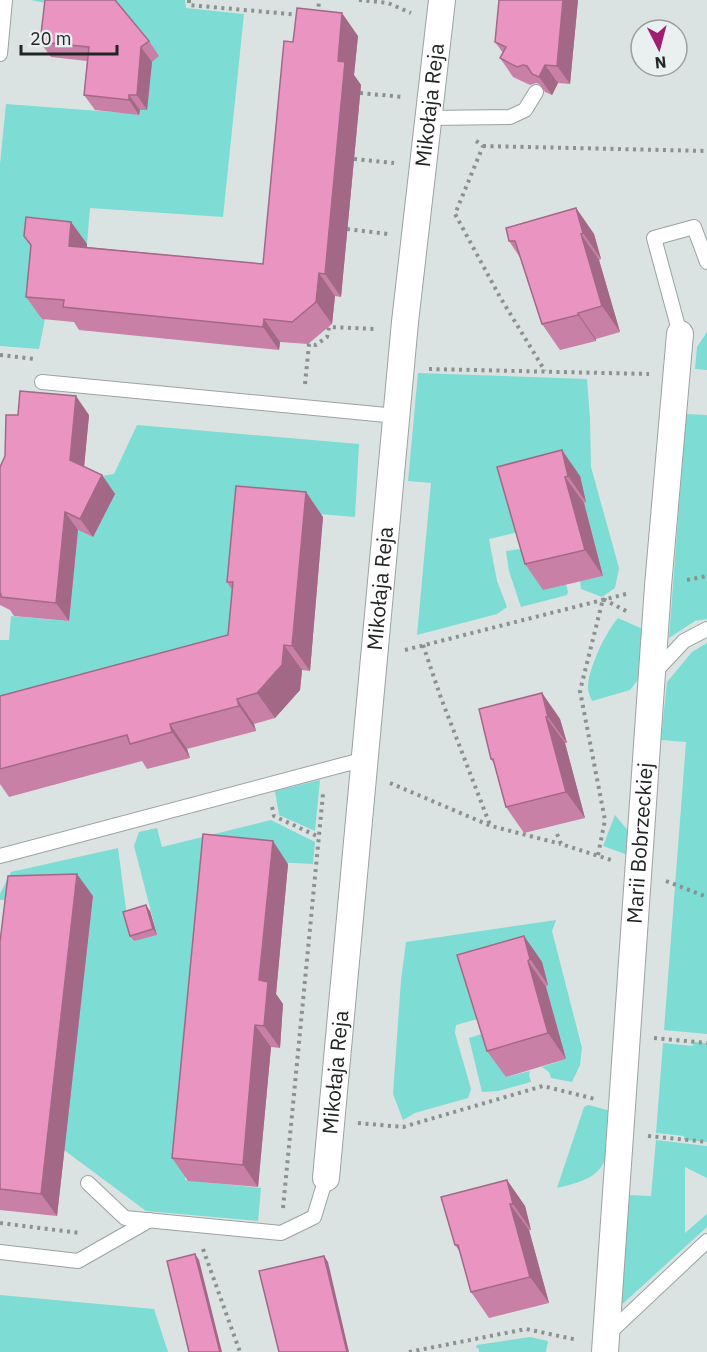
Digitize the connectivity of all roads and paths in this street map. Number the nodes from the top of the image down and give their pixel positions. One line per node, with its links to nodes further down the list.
1 (5, 0): 7 (lane)
2 (189, 0): 3 (path)
3 (320, 0)
4 (359, 0): 6 (path)
5 (442, 0): 11 (street, Mikołaja Reja)
6 (414, 23)
7 (0, 54)
8 (536, 92): 11 (lane)
9 (360, 93): 10 (path)
10 (413, 98)
11 (428, 118): 24 (street, Mikołaja Reja)
12 (468, 135): 13 (path)
13 (483, 146): 14 (path); 25 (path)
14 (707, 151)
15 (354, 159): 16 (path)
16 (396, 163)
17 (347, 229): 18 (path)
18 (390, 234)
19 (707, 262): 21 (lane)
20 (381, 330): 28 (path)
21 (680, 334): 26 (street, Marii Bobrzeckiej)
22 (0, 355): 23 (path)
23 (44, 360)
24 (401, 368): 25 (path); 29 (street, Mikołaja Reja)
25 (544, 371): 26 (path)
26 (676, 374): 31 (street, Marii Bobrzeckiej)
27 (42, 382): 29 (lane)
28 (314, 387)
29 (396, 416): 35 (street, Mikołaja Reja)
30 (707, 576): 31 (path)
31 (658, 586): 32 (path); 36 (street, Marii Bobrzeckiej)
32 (603, 599): 34 (path); 43 (path)
33 (707, 629): 36 (lane)
34 (423, 645): 35 (path); 40 (path)
35 (374, 659): 37 (street, Mikołaja Reja)
36 (653, 675): 45 (street, Marii Bobrzeckiej)
37 (364, 765): 38 (lane); 40 (path); 48 (street, Mikołaja Reja)
38 (326, 770): 39 (lane); 41 (path)
39 (266, 785): 41 (path); 44 (lane)
40 (491, 826): 42 (path)
41 (319, 837): 56 (path)
42 (561, 844)
43 (598, 855)
44 (0, 856)
45 (627, 1036): 46 (path); 47 (street, Marii Bobrzeckiej)
46 (707, 1043)
47 (622, 1105): 48 (path); 49 (street, Marii Bobrzeckiej)
48 (332, 1120): 51 (street, Mikołaja Reja)
49 (620, 1134): 50 (path); 60 (street, Marii Bobrzeckiej)
50 (707, 1142)
51 (326, 1178): 56 (lane)
52 (88, 1183): 53 (lane)
53 (150, 1220): 56 (lane); 59 (lane)
54 (0, 1223): 55 (path)
55 (81, 1233)
56 (281, 1233)
57 (707, 1241): 60 (lane)
58 (193, 1248): 61 (path)
59 (0, 1252)
60 (605, 1345): 62 (path)
61 (240, 1352)
62 (409, 1352)

